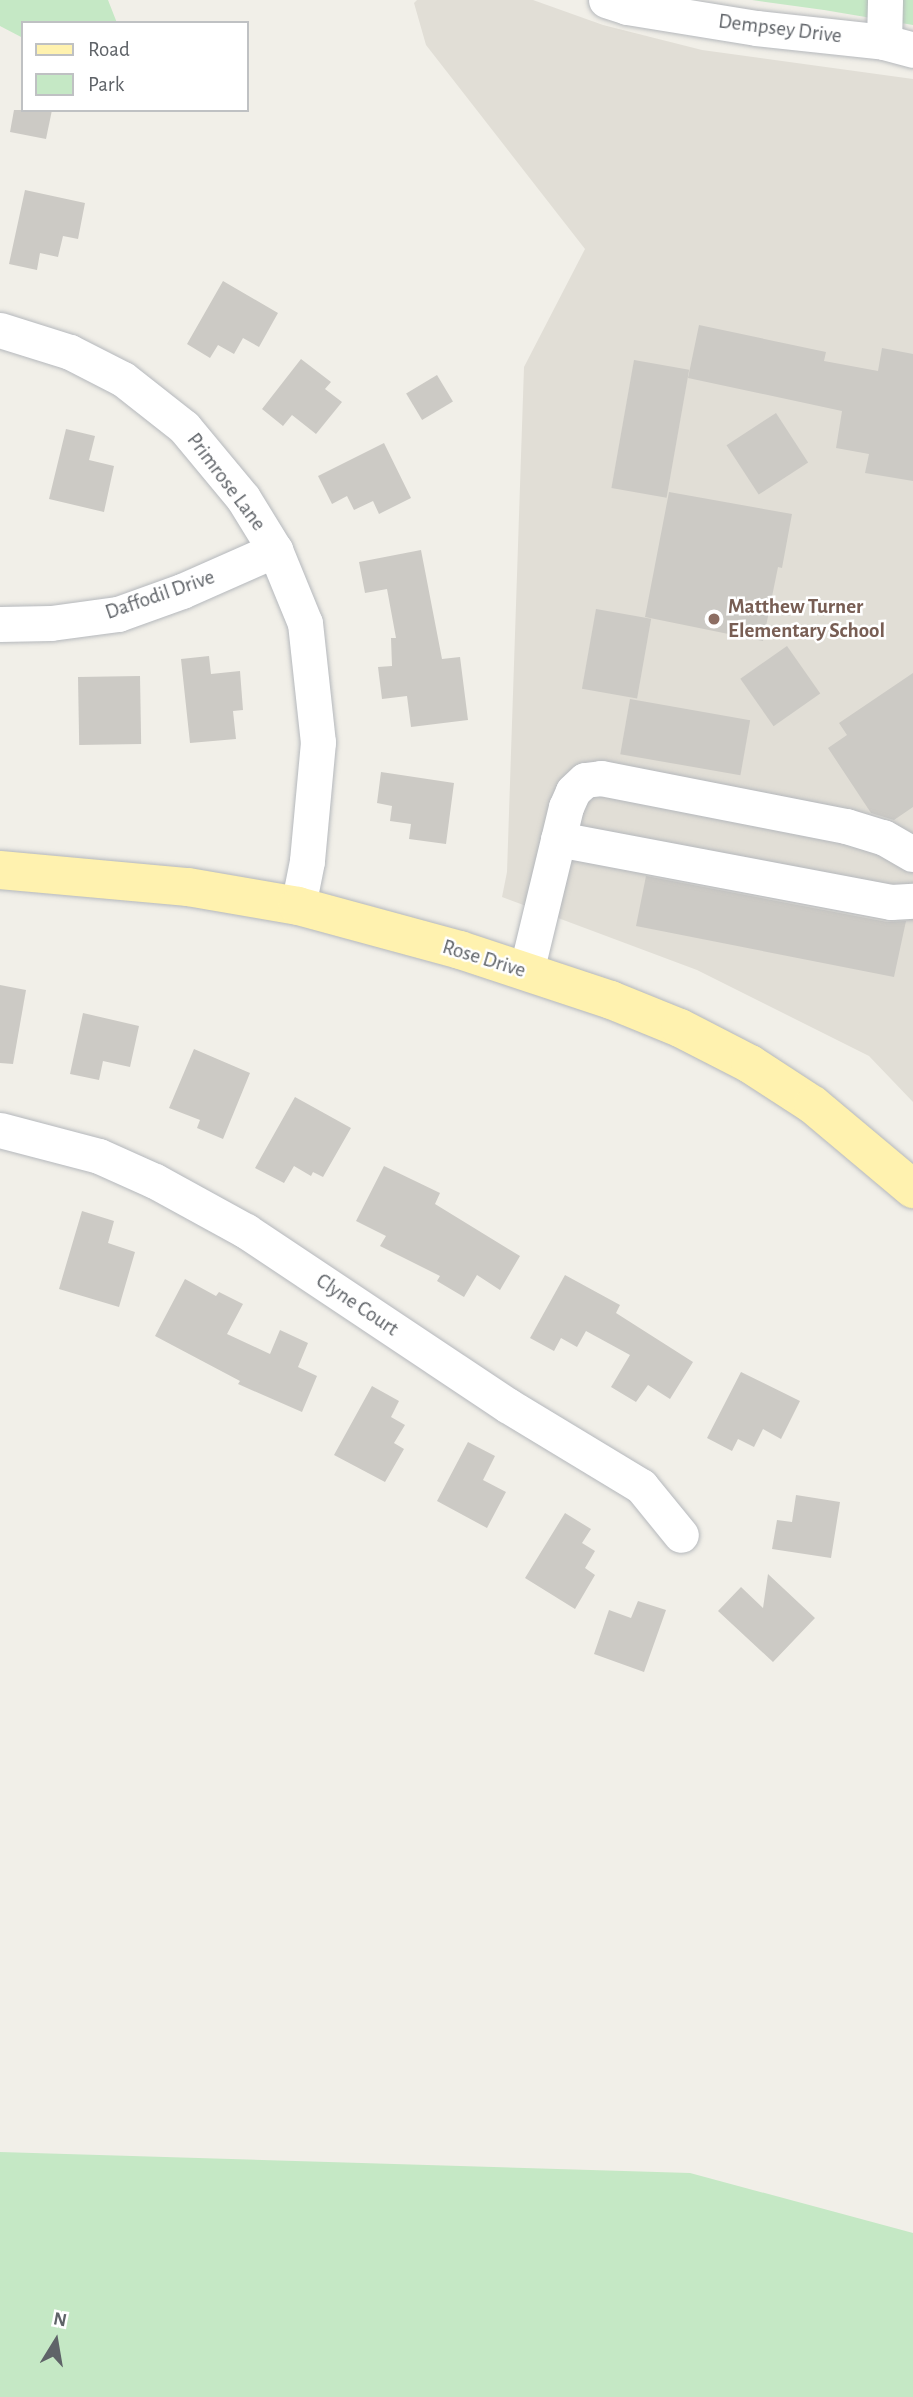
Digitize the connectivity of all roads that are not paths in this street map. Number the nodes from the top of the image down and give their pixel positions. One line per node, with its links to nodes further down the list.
1 (606, 0): 3 (street, Dempsey Drive)
2 (885, 0): 3 (street)
3 (899, 46)
4 (0, 330): 5 (street, Primrose Lane)
5 (275, 550): 6 (street, Daffodil Drive); 11 (street, Primrose Lane)
6 (0, 624)
7 (558, 839): 8 (street); 10 (street); 12 (street)
8 (913, 854)
9 (0, 870): 11 (main road, Rose Drive)
10 (913, 901)
11 (298, 905): 12 (main road, Rose Drive)
12 (526, 972): 14 (main road, Rose Drive)
13 (0, 1130): 15 (street, Clyne Court)
14 (911, 1183)
15 (681, 1535)

